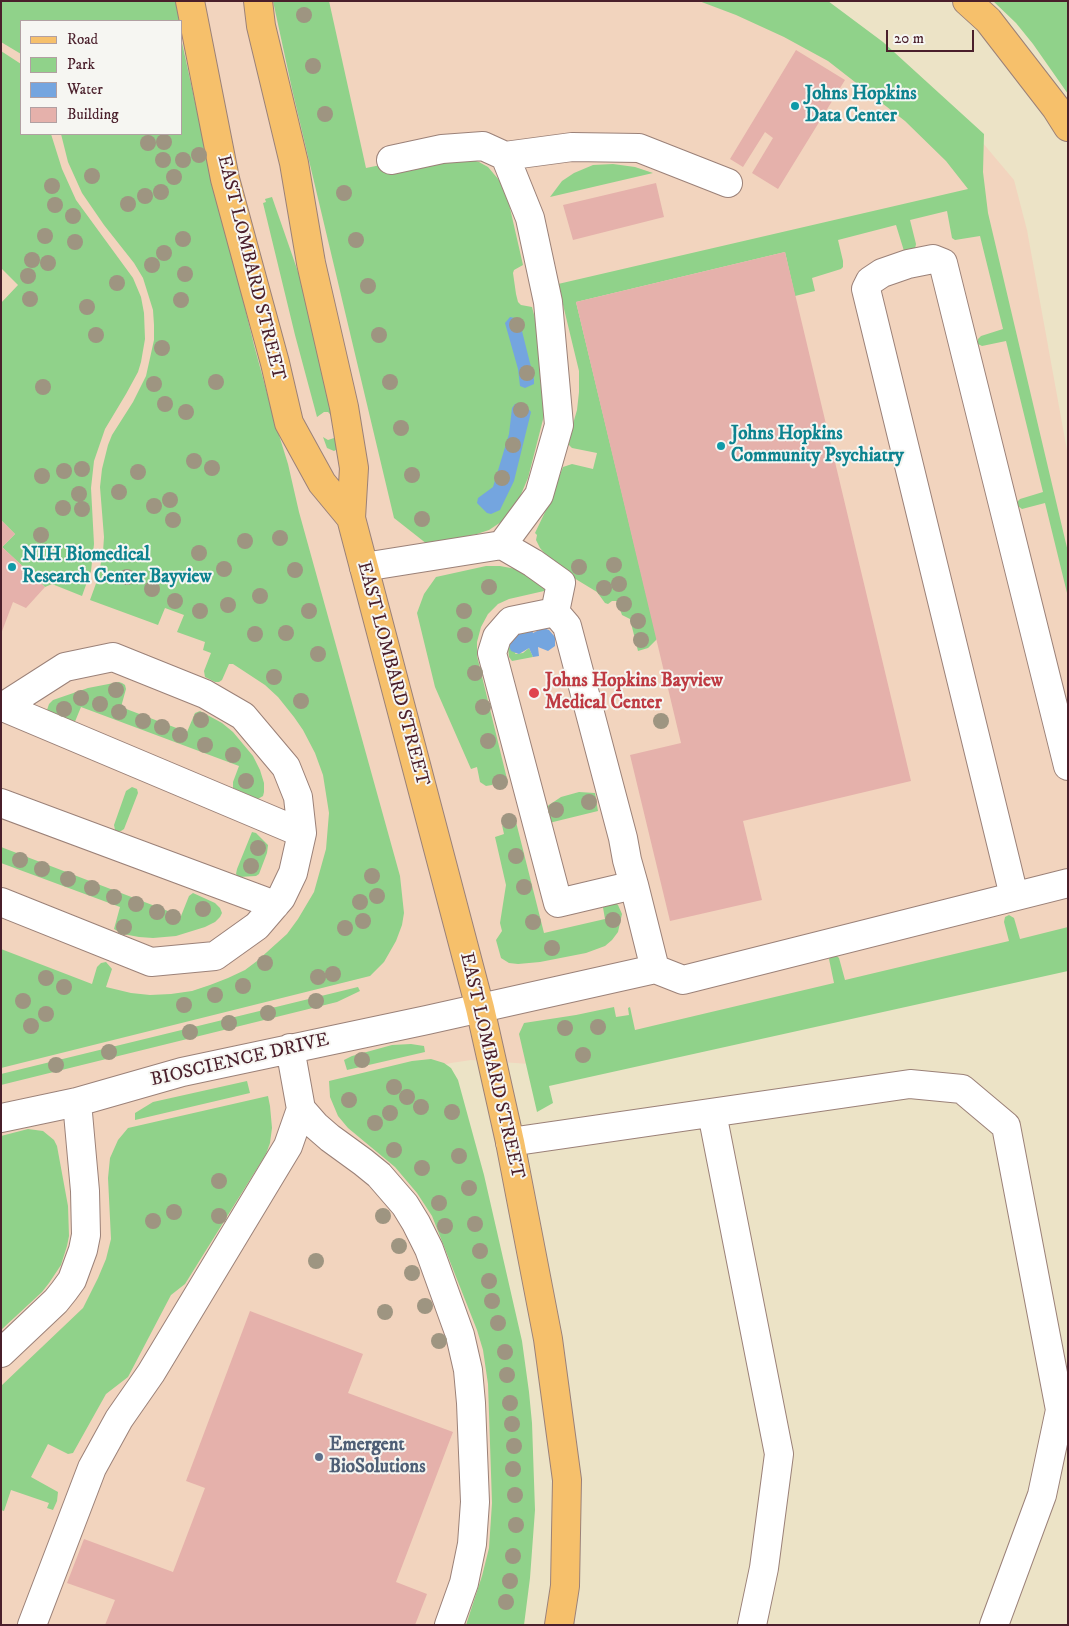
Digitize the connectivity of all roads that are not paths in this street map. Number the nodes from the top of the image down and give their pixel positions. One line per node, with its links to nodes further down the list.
1 (190, 1): 8 (main road, EAST LOMBARD STREET)
2 (258, 1): 8 (main road, EAST LOMBARD STREET)
3 (967, 1): 4 (main road)
4 (1068, 127)
5 (506, 156): 6 (street); 7 (street); 9 (street)
6 (391, 160)
7 (728, 183)
8 (351, 518): 10 (main road, EAST LOMBARD STREET)
9 (502, 545): 10 (street); 11 (street)
10 (364, 567): 22 (main road, EAST LOMBARD STREET)
11 (555, 612): 17 (street); 17 (street)
12 (2, 708): 15 (street); 15 (street)
13 (1068, 766): 18 (street)
14 (1, 803): 20 (street)
15 (302, 833): 20 (street)
16 (1068, 883): 18 (street)
17 (634, 885): 21 (street)
18 (1014, 896): 21 (street)
19 (1, 902): 20 (street)
20 (275, 905)
21 (655, 969): 22 (street, BIOSCIENCE DRIVE)
22 (480, 1008): 23 (street, BIOSCIENCE DRIVE); 28 (main road, EAST LOMBARD STREET)
23 (290, 1048): 24 (street, BIOSCIENCE DRIVE); 25 (street)
24 (77, 1102): 27 (street, BIOSCIENCE DRIVE); 29 (street)
25 (301, 1109): 30 (street); 31 (street)
26 (712, 1113): 28 (street); 33 (street); 34 (street)
27 (1, 1118)
28 (510, 1142): 32 (main road, EAST LOMBARD STREET)
29 (1, 1353)
30 (32, 1625)
31 (449, 1625)
32 (559, 1625)
33 (752, 1625)
34 (994, 1625)

